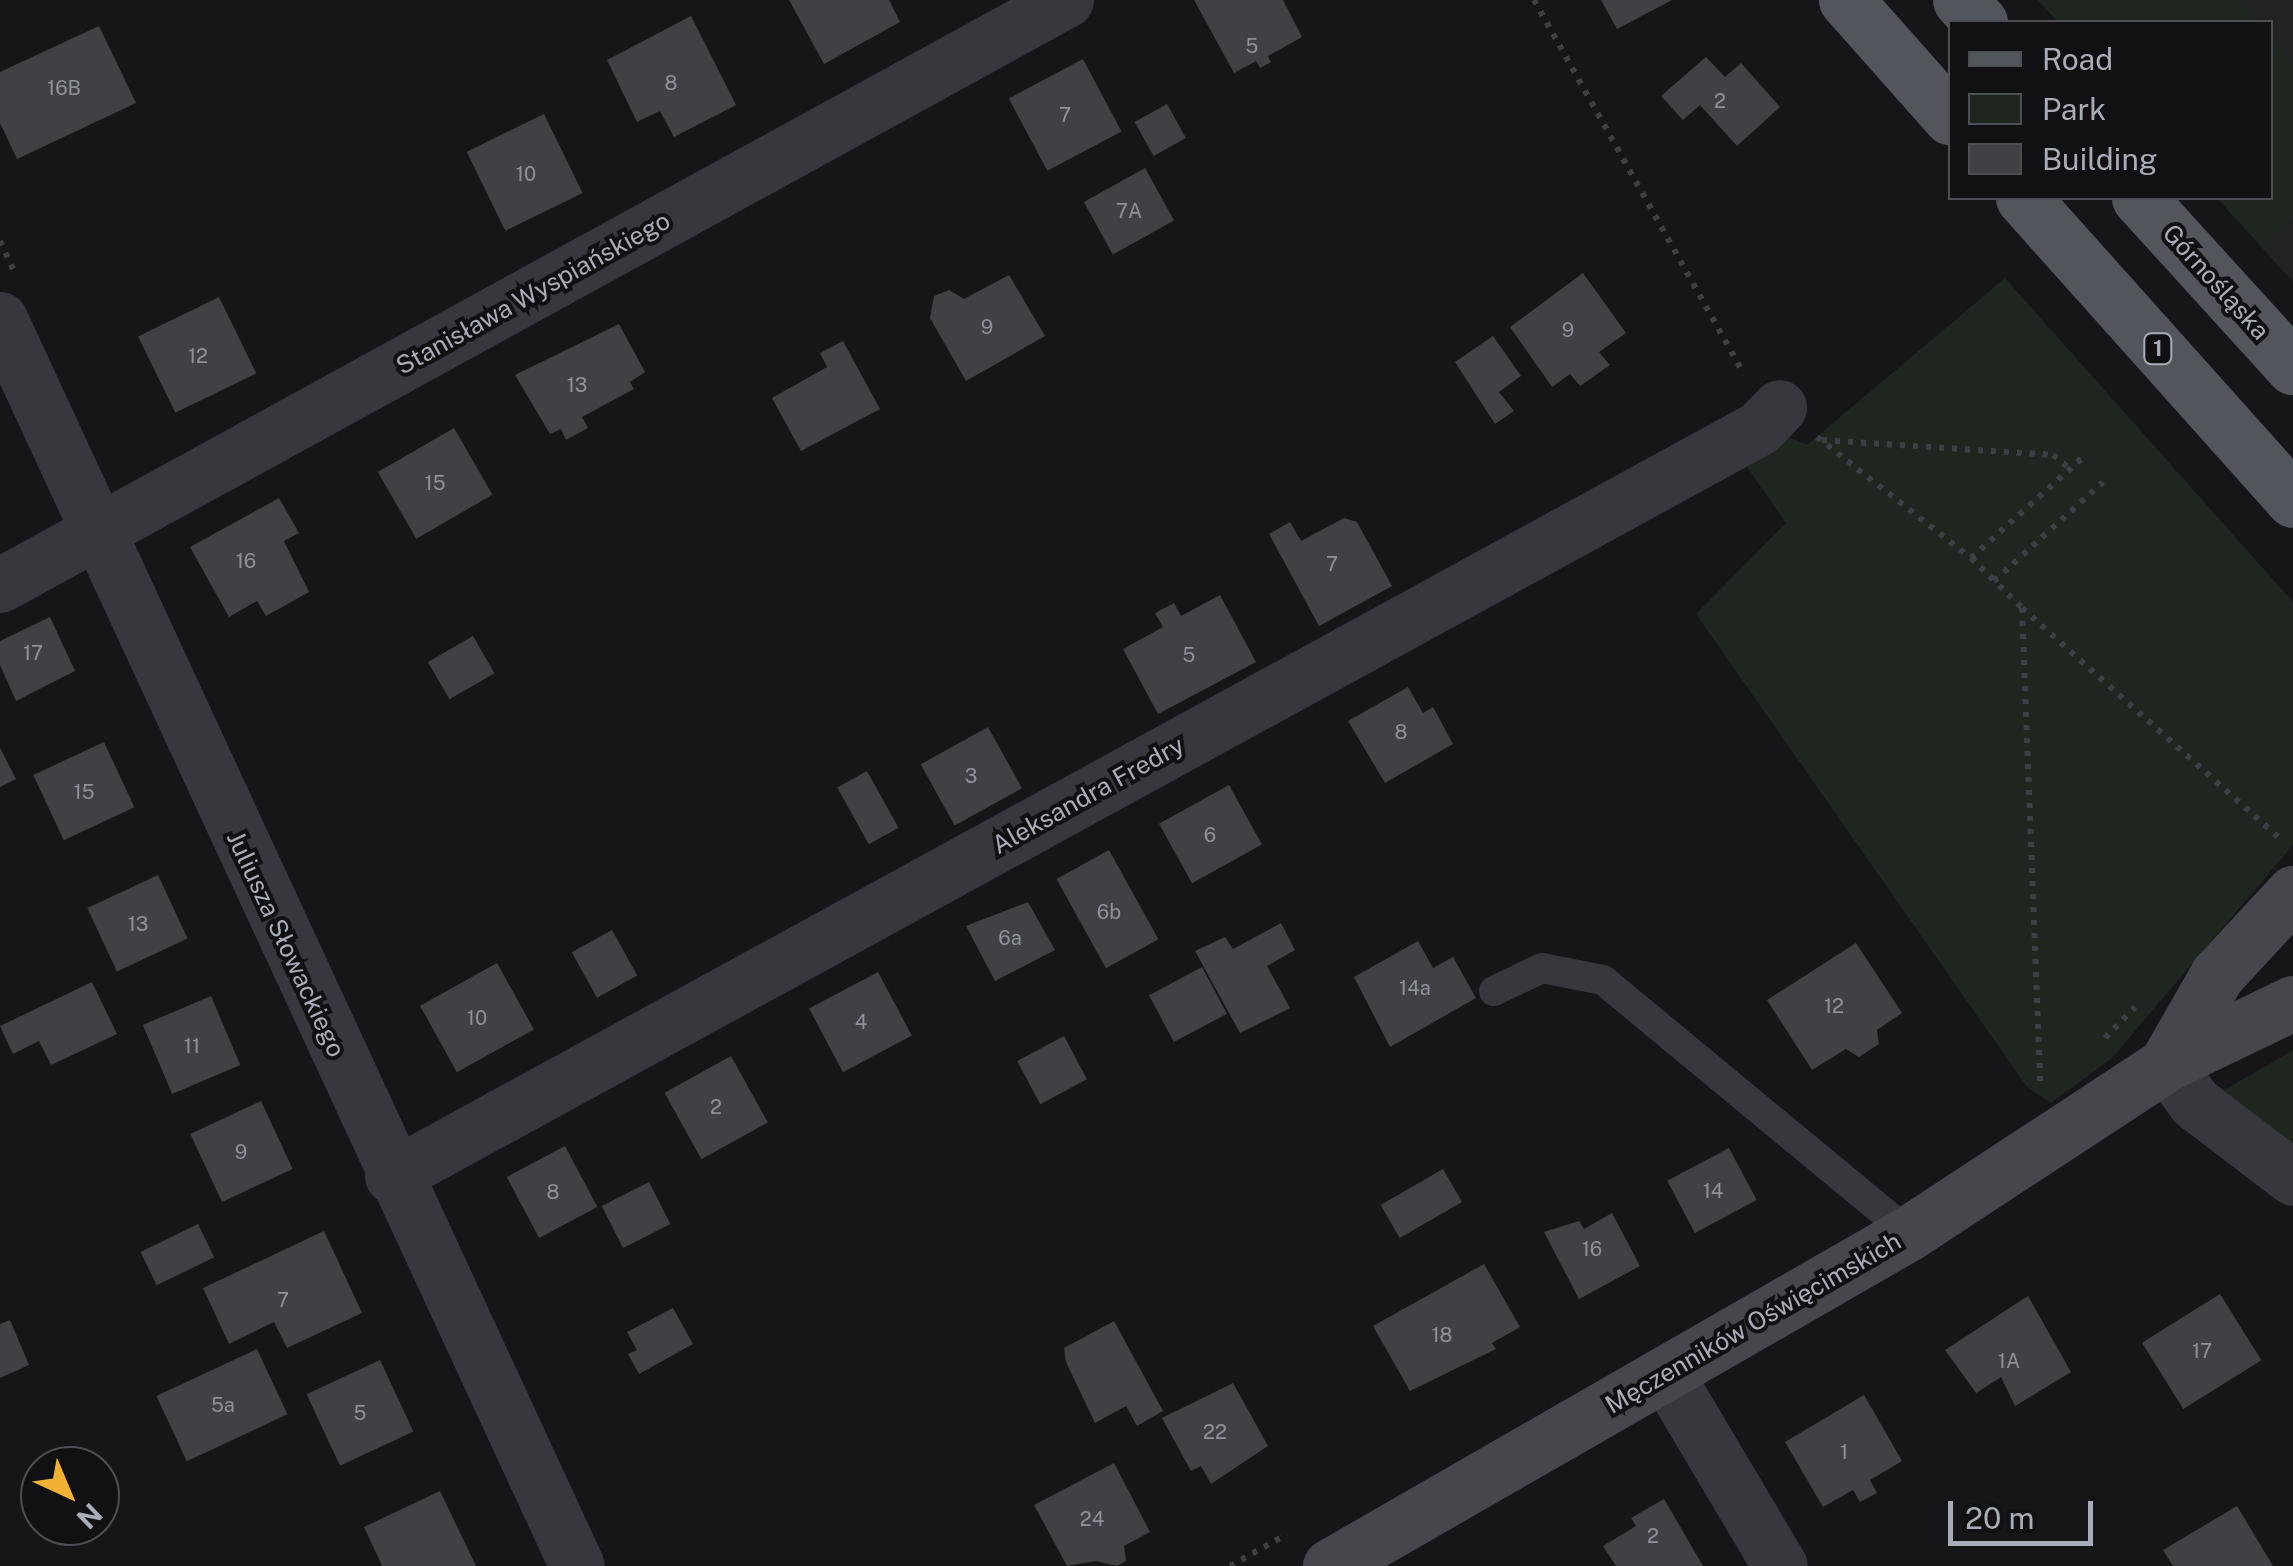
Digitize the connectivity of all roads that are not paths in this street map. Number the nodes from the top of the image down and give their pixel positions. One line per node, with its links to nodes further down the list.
1 (1066, 0): 12 (street, Stanisława Wyspiańskiego)
2 (1846, 0): 5 (main road)
3 (1960, 0): 4 (main road)
4 (1978, 20)
5 (1948, 115)
6 (2025, 200): 11 (main road, 1)
7 (2141, 200): 9 (main road, Górnośląska)
8 (0, 319): 12 (street, Juliusza Słowackiego)
9 (2293, 367)
10 (1779, 407): 18 (street, Aleksandra Fredry)
11 (2293, 500)
12 (98, 532): 13 (street, Stanisława Wyspiańskiego); 18 (street, Juliusza Słowackiego)
13 (0, 585)
14 (2293, 892): 17 (main road, Męczenników Oświęcimskich)
15 (1494, 991): 20 (lane)
16 (2293, 1003): 17 (main road, Męczenników Oświęcimskich)
17 (2166, 1064): 19 (street); 20 (main road, Męczenników Oświęcimskich)
18 (392, 1176): 22 (street, Juliusza Słowackiego)
19 (2293, 1178)
20 (1909, 1233): 21 (main road, Męczenników Oświęcimskich)
21 (1666, 1374): 23 (main road, Męczenników Oświęcimskich); 24 (street)
22 (577, 1566)
23 (1330, 1566)
24 (1780, 1566)

